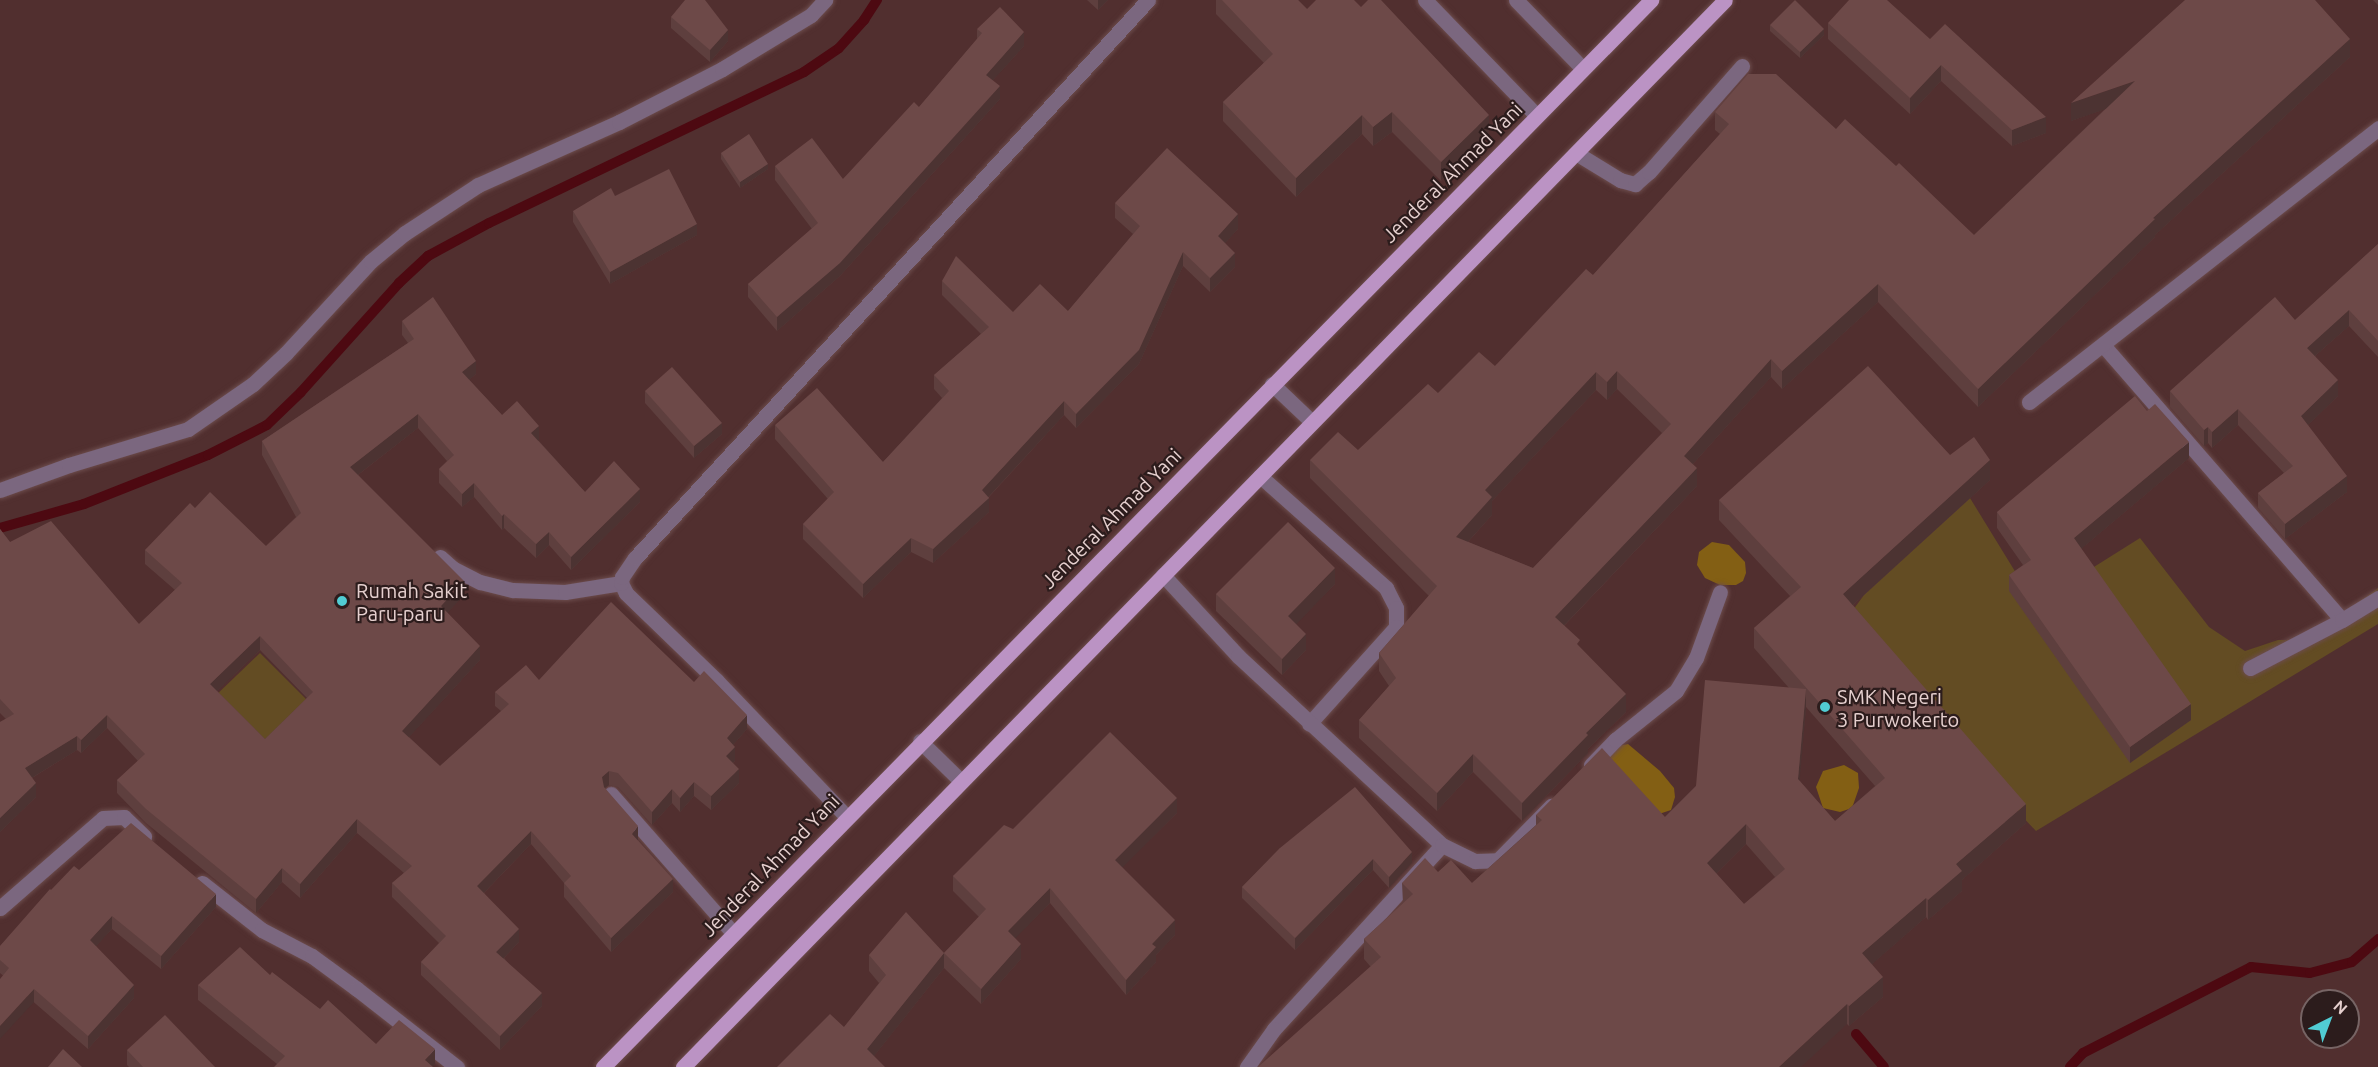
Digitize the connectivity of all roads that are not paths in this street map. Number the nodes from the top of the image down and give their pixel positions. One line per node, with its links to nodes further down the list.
1 (825, 0): 17 (street)
2 (1148, 0): 20 (street)
3 (1425, 0): 9 (street)
4 (1516, 0): 8 (street)
5 (1651, 0): 8 (main road, Jenderal Ahmad Yani)
6 (1725, 0): 11 (main road)
7 (1742, 66): 11 (street)
8 (1583, 69): 9 (main road, Jenderal Ahmad Yani)
9 (1537, 116): 13 (main road, Jenderal Ahmad Yani)
10 (2378, 128): 12 (street)
11 (1576, 153): 15 (main road)
12 (2103, 345): 14 (street); 23 (street)
13 (1272, 384): 15 (street); 26 (main road, Jenderal Ahmad Yani)
14 (2029, 402)
15 (1312, 422): 16 (main road)
16 (1260, 476): 19 (main road); 25 (street)
17 (0, 490)
18 (440, 557): 20 (street)
19 (1163, 575): 25 (street); 28 (main road)
20 (621, 584): 31 (street)
21 (1720, 592): 27 (street)
22 (2378, 598): 23 (street)
23 (2342, 620): 24 (street)
24 (2250, 668)
25 (1309, 724): 32 (street)
26 (920, 741): 28 (street); 31 (main road, Jenderal Ahmad Yani)
27 (1582, 774)
28 (961, 781): 39 (main road)
29 (1565, 792): 32 (street)
30 (611, 794): 36 (street)
31 (846, 816): 36 (main road, Jenderal Ahmad Yani)
32 (1442, 845): 40 (street)
33 (156, 846): 35 (street)
34 (193, 876): 37 (street)
35 (0, 908)
36 (734, 933): 38 (main road, Jenderal Ahmad Yani)
37 (457, 1067)
38 (603, 1067)
39 (683, 1067)
40 (1247, 1067)

